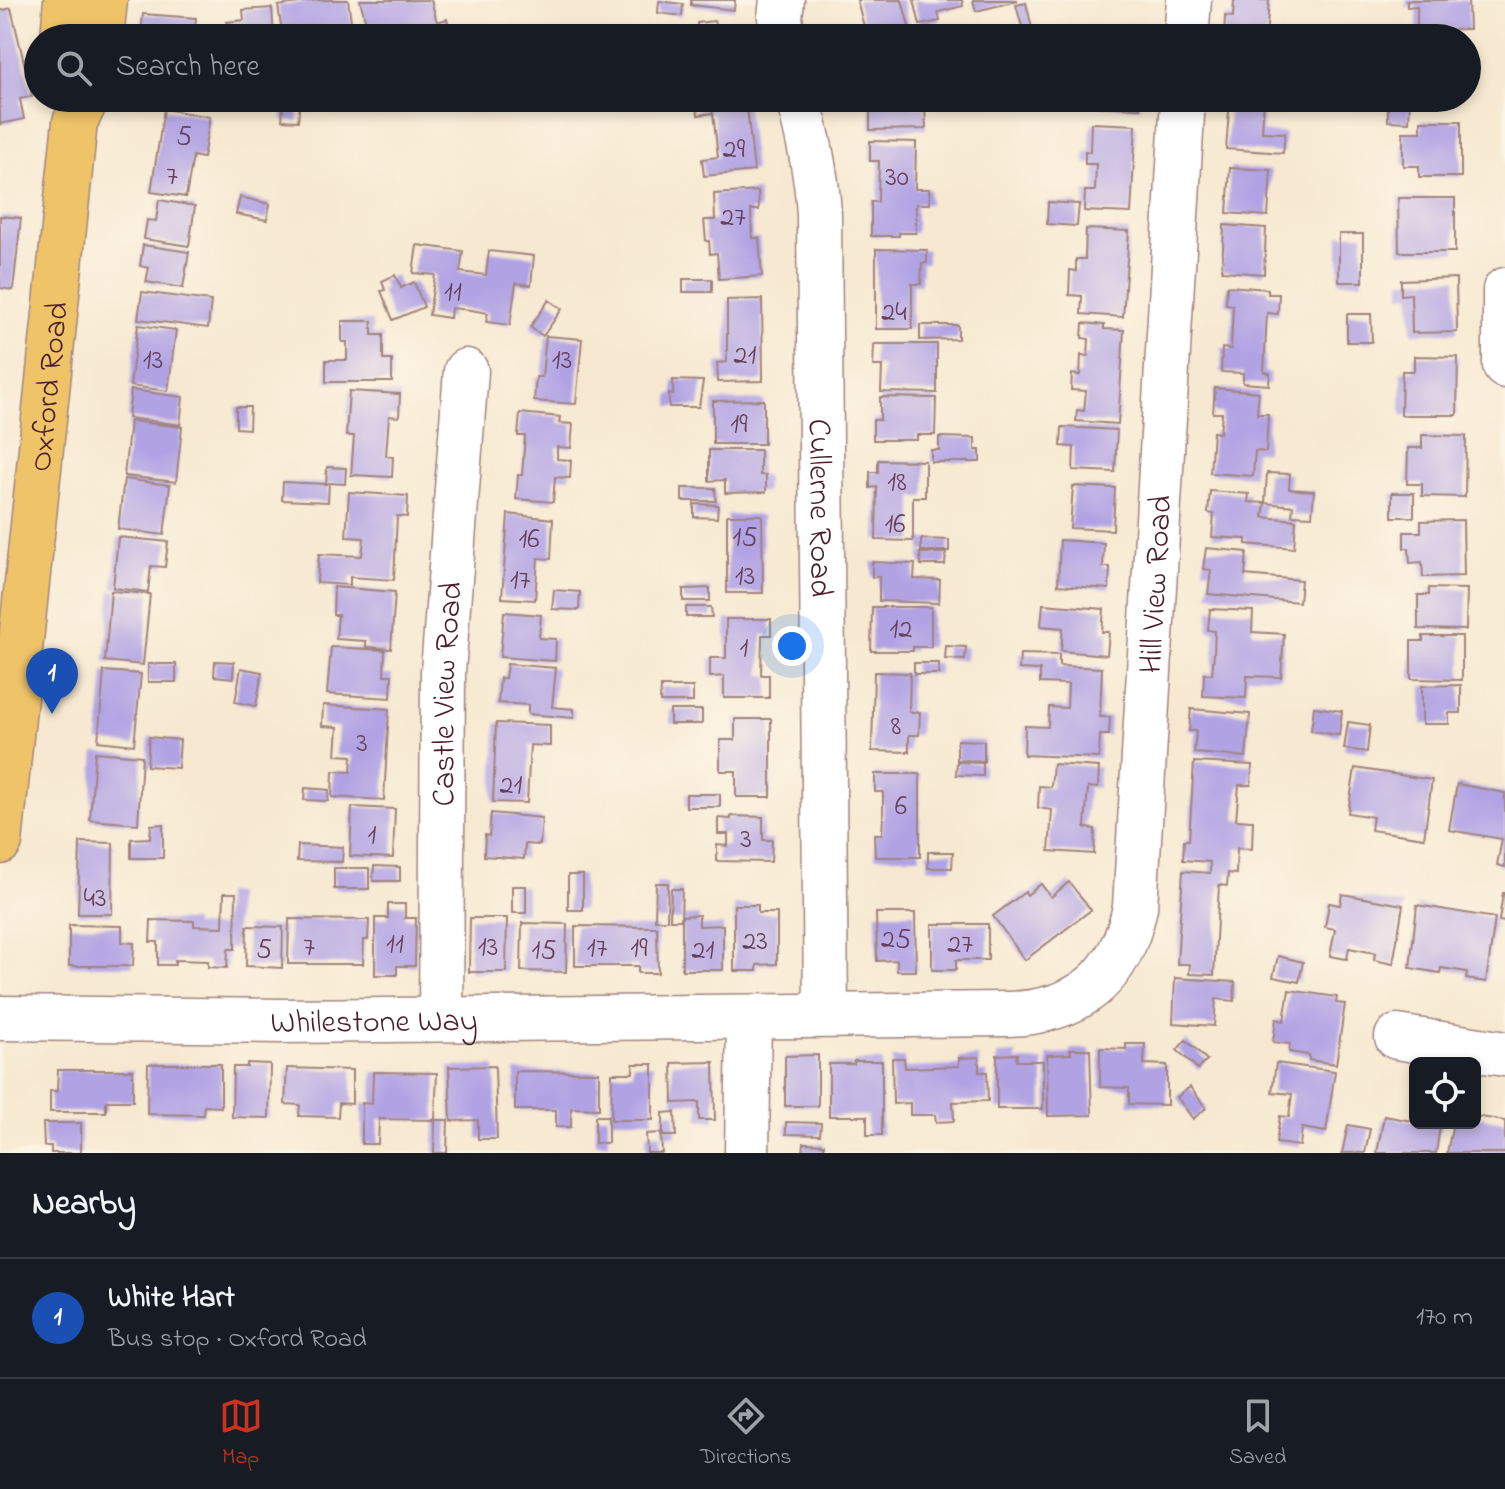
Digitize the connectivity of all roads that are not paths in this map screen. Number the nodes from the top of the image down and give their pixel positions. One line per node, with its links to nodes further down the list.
1 (66, 0): 5 (main road)
2 (105, 0): 6 (main road)
3 (782, 0): 7 (street)
4 (1189, 0): 8 (street)
5 (64, 24)
6 (102, 24)
7 (781, 24)
8 (1187, 24)
9 (75, 112): 15 (main road, Oxford Road)
10 (802, 112): 18 (street, Cullerne Road)
11 (1182, 112): 17 (street, Hill View Road)
12 (1505, 290): 13 (street)
13 (1505, 366)
14 (466, 371): 21 (street, Castle View Road)
15 (4, 770): 16 (main road, Oxford Road)
16 (0, 842)
17 (1028, 1013): 18 (street, Whilestone Way)
18 (826, 1015): 19 (street, Whilestone Way)
19 (749, 1017): 21 (street, Whilestone Way); 24 (street)
20 (0, 1018): 21 (street, Whilestone Way)
21 (441, 1018)
22 (1397, 1037): 23 (street)
23 (1505, 1054)
24 (747, 1153)

